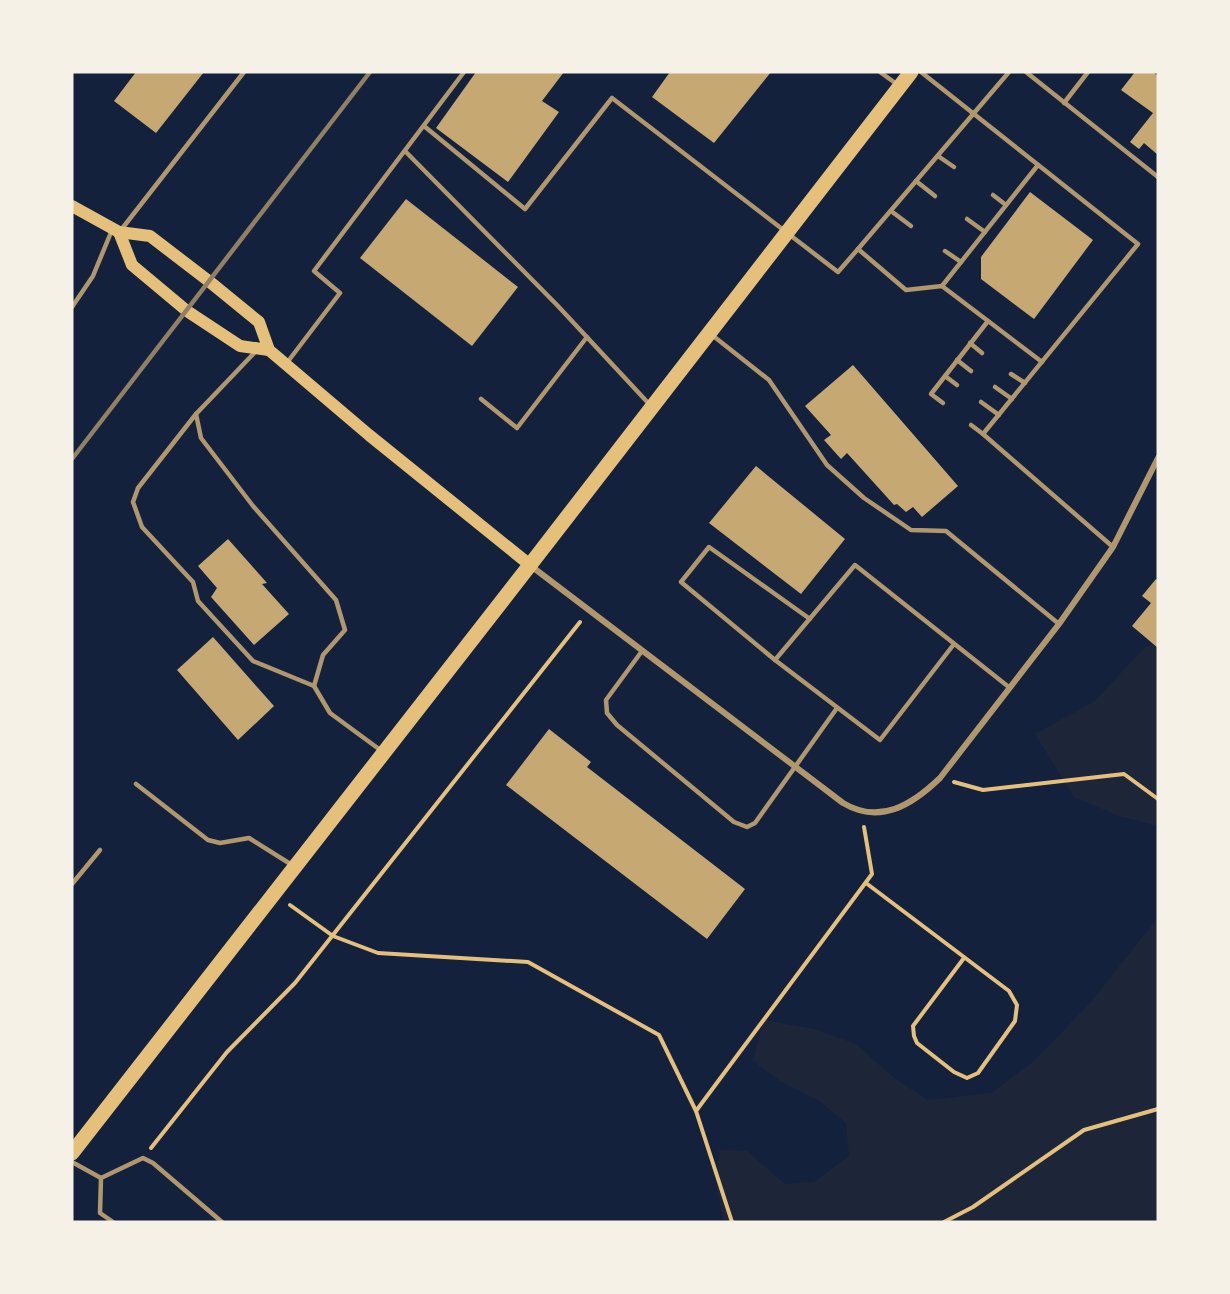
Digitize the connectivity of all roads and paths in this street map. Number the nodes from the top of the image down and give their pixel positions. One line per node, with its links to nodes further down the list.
1 (244, 72): 26 (lane)
2 (464, 72): 12 (lane)
3 (880, 72): 9 (lane)
4 (911, 72): 9 (main road)
5 (921, 72): 11 (lane)
6 (1010, 72): 11 (lane)
7 (1026, 72): 10 (lane)
8 (1088, 72): 10 (lane)
9 (900, 87): 27 (main road)
10 (1064, 103): 17 (lane)
11 (975, 114): 14 (lane); 15 (lane)
12 (424, 126): 13 (lane); 27 (lane)
13 (405, 151): 36 (lane); 42 (lane)
14 (938, 156): 16 (lane); 18 (lane)
15 (1038, 165): 21 (lane); 41 (lane)
16 (954, 167)
17 (1158, 177)
18 (916, 181): 19 (lane); 23 (lane)
19 (936, 195)
20 (993, 195): 21 (lane)
21 (1006, 205): 28 (lane)
22 (72, 206): 26 (main road)
23 (891, 211): 25 (lane); 29 (lane)
24 (967, 219): 28 (lane)
25 (911, 226)
26 (116, 230): 33 (lane); 38 (main road); 38 (main road)
27 (787, 231): 29 (lane); 35 (main road)
28 (985, 232): 31 (lane)
29 (858, 249): 32 (lane)
30 (945, 250): 31 (lane)
31 (961, 262): 32 (lane)
32 (942, 286): 34 (lane)
33 (72, 307)
34 (988, 321): 37 (lane); 41 (lane)
35 (710, 333): 53 (main road); 63 (lane)
36 (587, 337): 49 (lane); 53 (lane)
37 (970, 344): 39 (lane); 40 (lane)
38 (263, 349): 42 (main road); 54 (lane)
39 (982, 353)
40 (957, 360): 43 (lane); 45 (lane)
41 (1042, 362): 46 (lane)
42 (286, 364): 60 (main road)
43 (971, 371)
44 (1011, 374): 46 (lane)
45 (945, 376): 47 (lane); 52 (lane)
46 (1025, 383): 50 (lane)
47 (957, 385)
48 (995, 387): 50 (lane)
49 (481, 399)
50 (1012, 399): 55 (lane)
51 (981, 402): 55 (lane)
52 (943, 403)
53 (653, 408): 60 (main road)
54 (196, 414): 67 (lane); 67 (lane)
55 (999, 415): 57 (lane)
56 (971, 425): 57 (lane)
57 (983, 434): 59 (lane)
58 (1158, 458): 59 (street)
59 (1113, 547): 63 (street)
60 (530, 565): 61 (street); 70 (main road)
61 (589, 610): 65 (street); 81 (path)
62 (810, 620): 64 (lane); 66 (lane); 66 (lane)
63 (1059, 624): 68 (street)
64 (954, 644): 68 (lane); 69 (lane)
65 (642, 651): 71 (street); 71 (lane)
66 (775, 660): 69 (lane)
67 (314, 686): 70 (lane)
68 (1010, 688): 72 (street)
69 (837, 708): 71 (lane)
70 (383, 752): 77 (main road)
71 (795, 767): 75 (street)
72 (940, 778): 74 (path); 75 (street)
73 (136, 784): 77 (lane)
74 (1158, 800)
75 (861, 812): 78 (path)
76 (100, 850): 79 (lane)
77 (295, 866): 80 (main road)
78 (866, 883): 82 (path); 84 (path)
79 (72, 884)
80 (274, 893): 81 (path); 85 (main road)
81 (333, 936): 84 (path); 86 (path)
82 (964, 958): 82 (path)
83 (1158, 1109): 92 (path)
84 (696, 1111): 91 (path)
85 (72, 1153)
86 (142, 1158): 88 (lane); 90 (lane)
87 (72, 1162): 88 (lane)
88 (101, 1178): 89 (lane)
89 (113, 1222)
90 (222, 1222)
91 (732, 1222)
92 (944, 1222)

